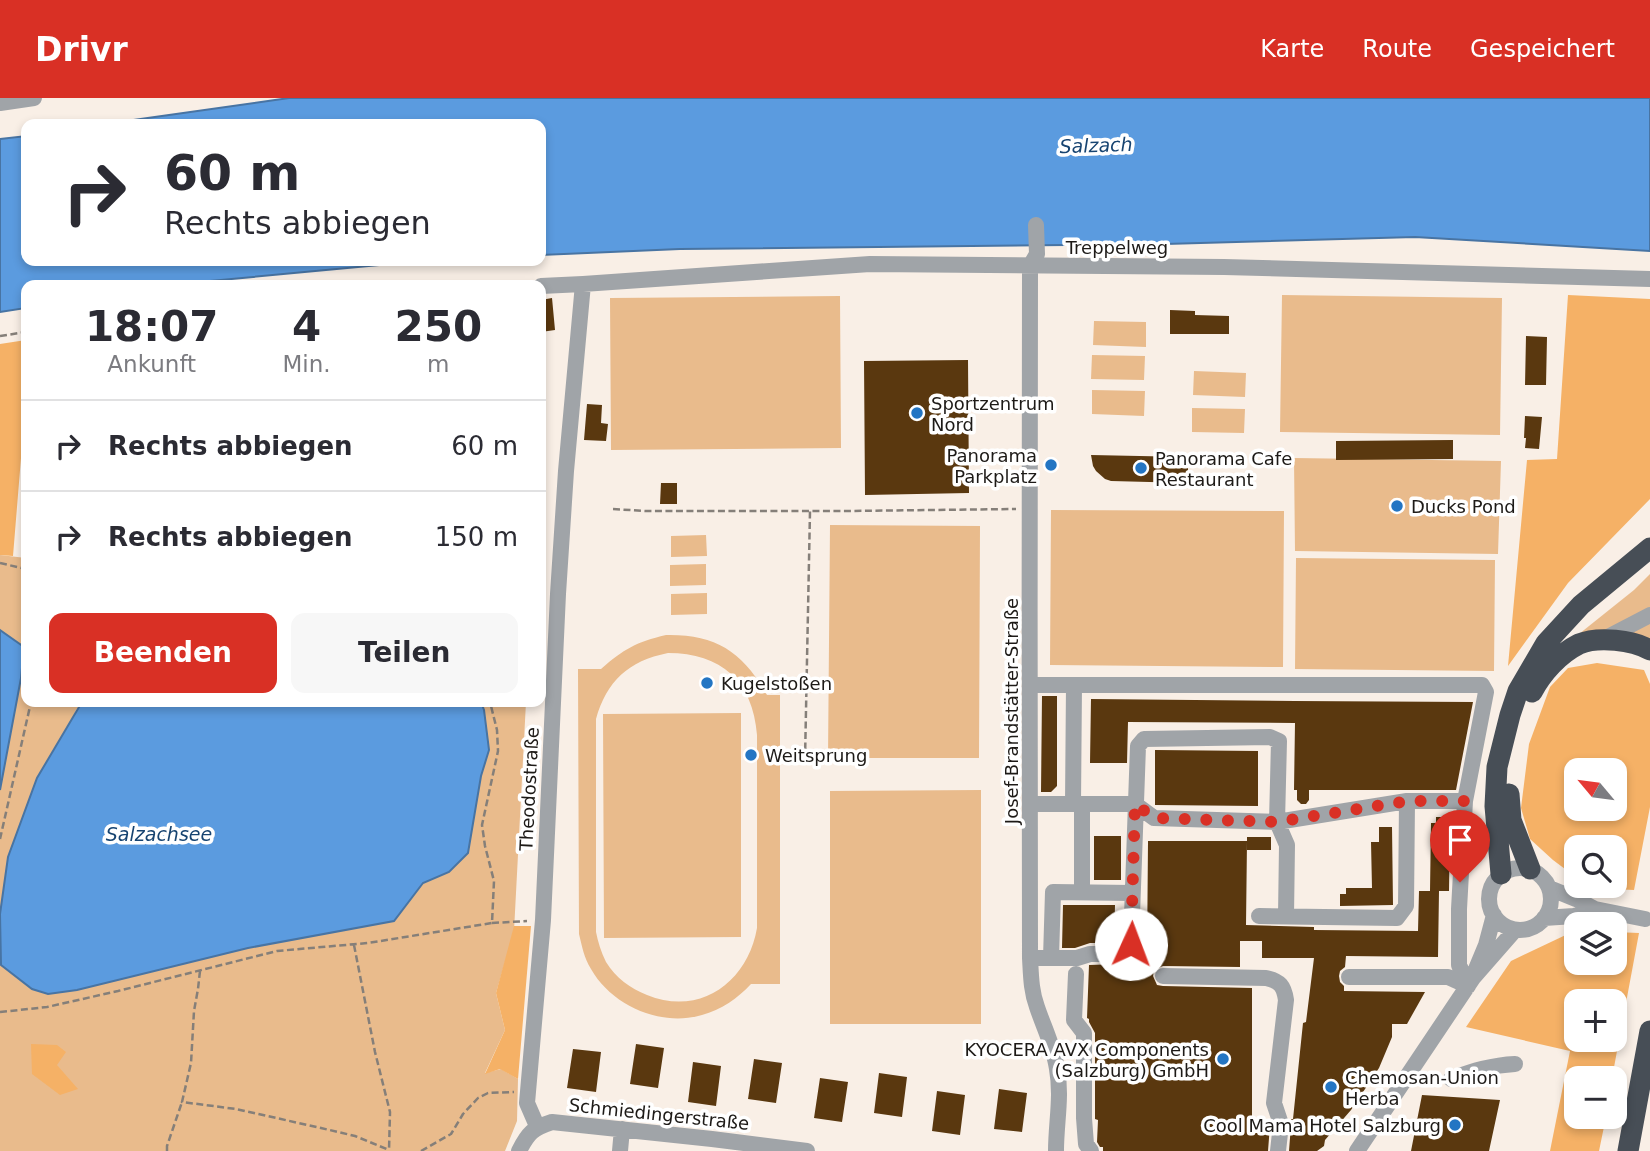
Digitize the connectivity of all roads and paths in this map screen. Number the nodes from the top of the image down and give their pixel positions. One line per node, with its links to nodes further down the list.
1 (34, 98): 2 (street)
2 (0, 103)
3 (1036, 225): 4 (street, Josef-Brandstätter-Straße)
4 (1030, 266): 5 (street, Treppelweg); 6 (street, Treppelweg); 11 (street, Josef-Brandstätter-Straße)
5 (1650, 279)
6 (583, 284): 7 (street); 42 (street, Theodostraße)
7 (546, 286)
8 (21, 333): 9 (path)
9 (0, 335)
10 (613, 509): 12 (path)
11 (1029, 509): 12 (path); 19 (street, Josef-Brandstätter-Straße)
12 (810, 511): 23 (path)
13 (1650, 548): 32 (highway)
14 (0, 564): 15 (path)
15 (21, 568)
16 (1650, 615): 17 (street)
17 (1602, 640): 18 (highway); 31 (highway)
18 (1650, 650)
19 (1030, 685): 20 (street); 26 (street, Josef-Brandstätter-Straße)
20 (1074, 685): 25 (street); 27 (street)
21 (30, 707): 30 (path)
22 (491, 707): 43 (path)
23 (805, 760)
24 (1408, 801): 25 (street); 29 (street); 39 (street)
25 (1465, 801): 52 (street)
26 (1030, 804): 27 (street); 46 (street, Josef-Brandstätter-Straße)
27 (1078, 804): 28 (street); 34 (street)
28 (1135, 804): 29 (street); 29 (street); 35 (street)
29 (1277, 822): 39 (street)
30 (0, 839)
31 (1530, 869): 32 (street); 33 (street)
32 (1501, 874): 37 (street)
33 (1549, 888): 36 (street); 40 (street)
34 (1082, 892): 35 (street); 47 (street)
35 (1132, 893): 47 (street)
36 (1595, 909): 40 (street); 41 (street)
37 (1494, 915): 44 (street); 52 (street)
38 (1259, 916): 39 (street)
39 (1286, 916)
40 (1544, 918): 44 (street)
41 (1645, 919)
42 (543, 920): 43 (path); 59 (street, Theodostraße)
43 (492, 923): 45 (path)
44 (1515, 930): 52 (street)
45 (354, 944): 48 (path); 64 (path)
46 (1030, 958): 47 (street); 56 (street, Josef-Brandstätter-Straße)
47 (1051, 958)
48 (200, 971): 53 (path); 60 (path)
49 (1076, 974): 54 (street)
50 (1163, 976): 72 (street)
51 (1349, 977): 52 (street)
52 (1471, 982): 73 (street)
53 (0, 1012)
54 (1074, 1020): 56 (street); 71 (street)
55 (1650, 1031): 74 (highway)
56 (1050, 1038): 70 (street, Josef-Brandstätter-Straße)
57 (1516, 1064): 58 (street)
58 (1451, 1079)
59 (528, 1092): 61 (street, Theodostraße); 66 (path)
60 (182, 1102): 64 (path); 65 (path)
61 (537, 1126): 62 (street, Schmiedingerstraße); 67 (street)
62 (622, 1129): 63 (street, Schmiedingerstraße); 68 (street)
63 (711, 1145): 69 (street, Schmiedingerstraße)
64 (389, 1150)
65 (167, 1151)
66 (421, 1151)
67 (519, 1151)
68 (620, 1151)
69 (807, 1151)
70 (1056, 1151)
71 (1091, 1151)
72 (1278, 1151)
73 (1357, 1151)
74 (1628, 1151)

